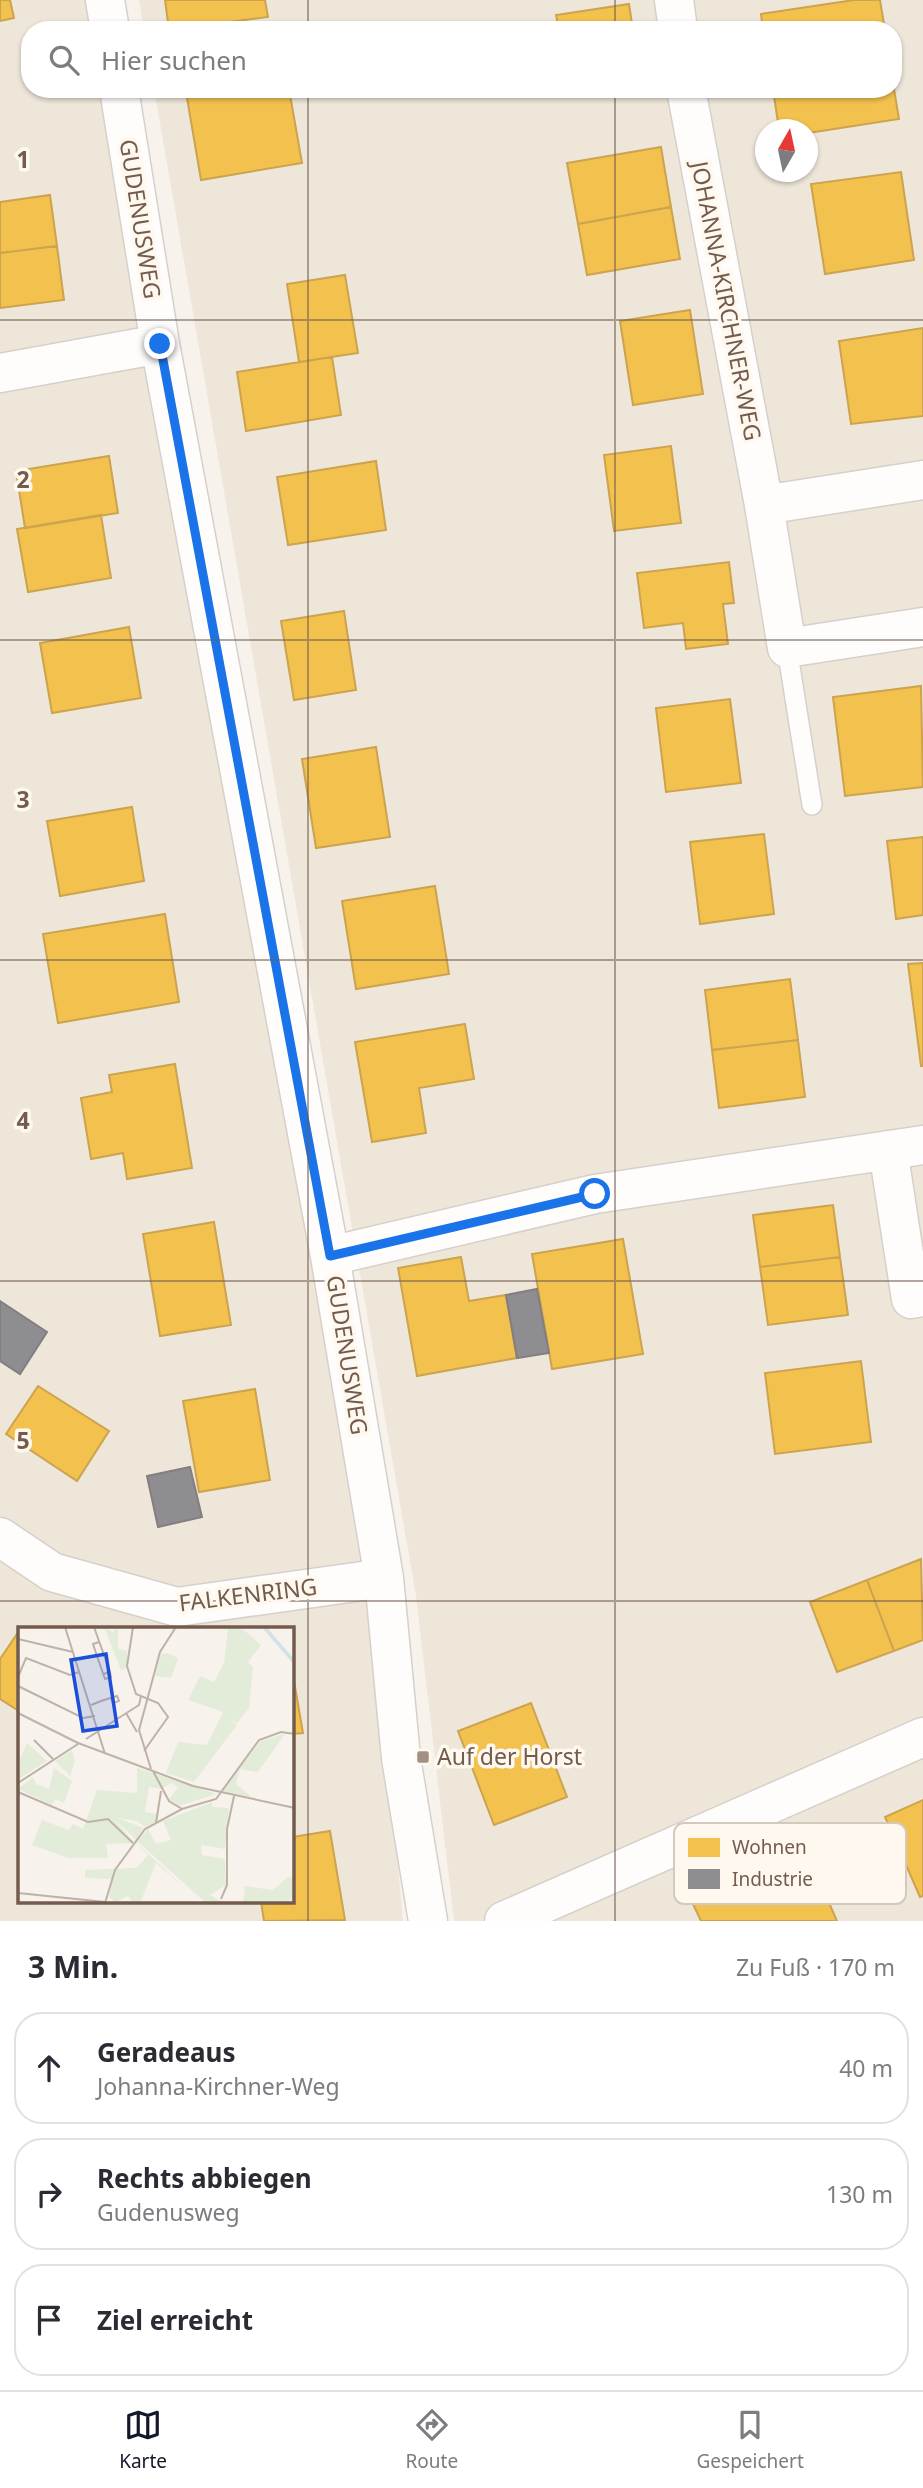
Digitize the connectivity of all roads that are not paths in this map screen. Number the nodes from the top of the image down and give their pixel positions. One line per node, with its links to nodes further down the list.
1 (105, 0): 3 (street)
2 (674, 0): 4 (street)
3 (108, 21)
4 (677, 21)
5 (120, 98): 7 (street, GUDENUSWEG)
6 (687, 98): 10 (street, JOHANNA-KIRCHNER-WEG)
7 (160, 344): 8 (street); 15 (street, GUDENUSWEG)
8 (0, 373)
9 (923, 480): 10 (street)
10 (764, 505): 12 (street, JOHANNA-KIRCHNER-WEG)
11 (923, 627): 12 (street)
12 (787, 648): 13 (lane)
13 (811, 805)
14 (905, 1147): 15 (street); 16 (street)
15 (330, 1256): 18 (street, GUDENUSWEG)
16 (923, 1297)
17 (0, 1537): 18 (street, FALKENRING)
18 (384, 1578): 22 (street, GUDENUSWEG)
19 (923, 1737): 20 (street)
20 (727, 1823)
21 (674, 1846): 23 (street)
22 (428, 1921)
23 (504, 1921)

